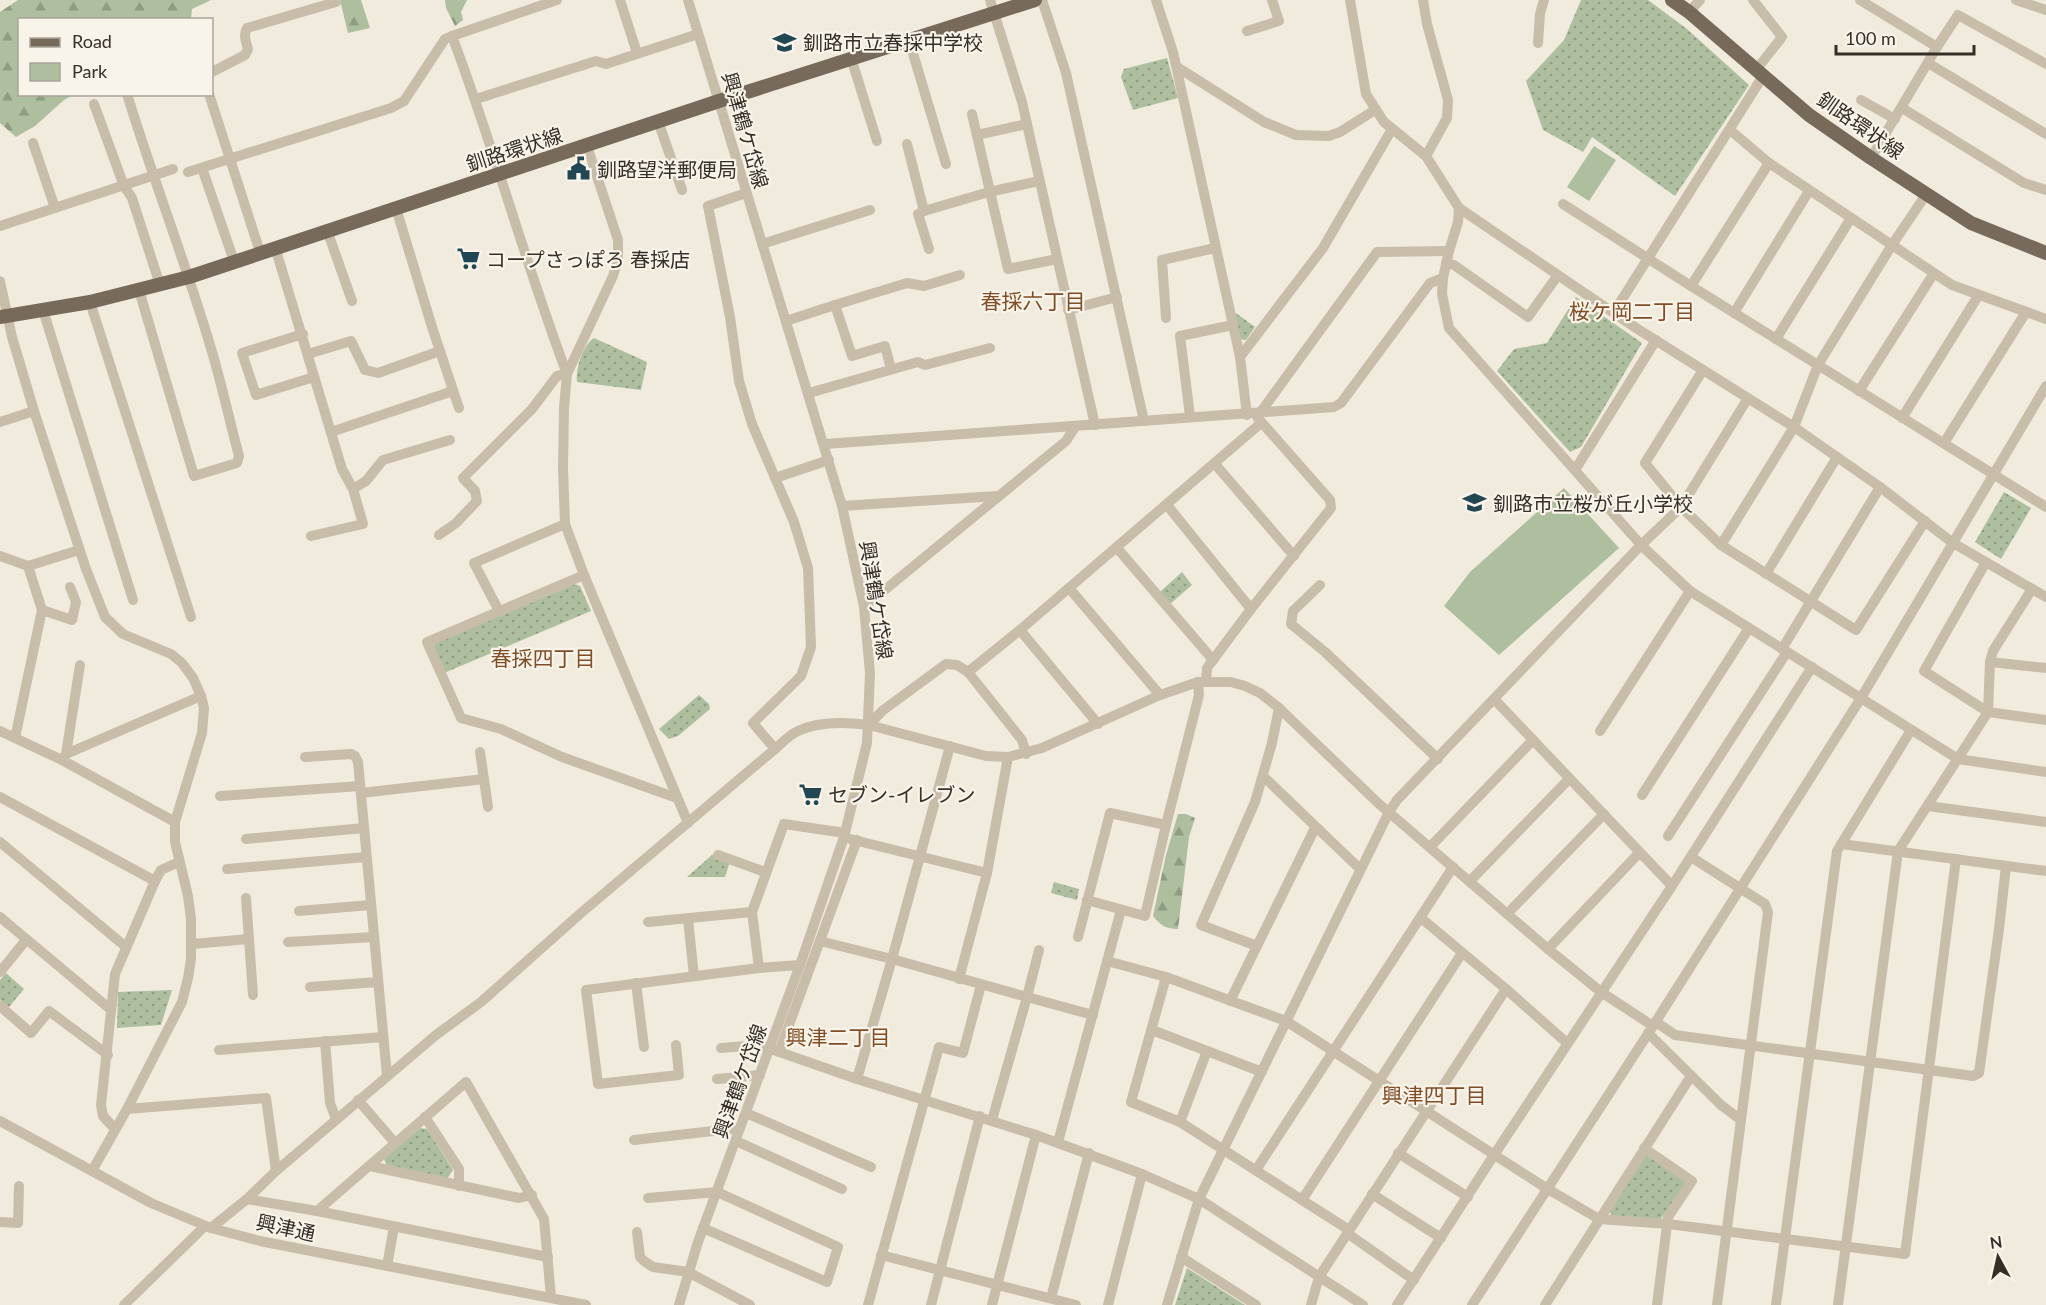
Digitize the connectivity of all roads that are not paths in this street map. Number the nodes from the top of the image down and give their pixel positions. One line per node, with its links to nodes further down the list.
1 (557, 0): 22 (street)
2 (620, 0): 26 (street)
3 (688, 0): 21 (street, 興津鶴ケ岱線)
4 (1035, 0): 17 (main road, 釧路環状線)
5 (1042, 0): 102 (street)
6 (1156, 0): 30 (street)
7 (1272, 0): 20 (street)
8 (1350, 0): 40 (street)
9 (1423, 0): 53 (street)
10 (1544, 0): 24 (street)
11 (1672, 0): 19 (main road, 釧路環状線)
12 (1700, 0): 19 (street)
13 (1753, 0): 32 (street)
14 (1860, 0): 25 (street)
15 (2016, 0): 18 (street)
16 (336, 2): 31 (street)
17 (992, 7): 23 (main road, 釧路環状線); 44 (street)
18 (2046, 10)
19 (1689, 12): 32 (main road, 釧路環状線)
20 (1247, 30)
21 (698, 34): 26 (street); 37 (street, 興津鶴ケ岱線)
22 (452, 36): 35 (street); 55 (street)
23 (909, 40): 27 (main road, 釧路環状線); 57 (street)
24 (1538, 43)
25 (1937, 47): 28 (street); 29 (street)
26 (637, 53): 35 (street)
27 (851, 58): 37 (main road, 釧路環状線); 49 (street)
28 (1928, 63): 39 (street); 47 (street)
29 (2046, 64)
30 (1177, 67): 40 (street); 83 (street)
31 (213, 71)
32 (1760, 73): 46 (street); 54 (main road, 釧路環状線)
33 (128, 96): 62 (street)
34 (210, 96): 55 (street)
35 (476, 99): 61 (street)
36 (1861, 100): 42 (street)
37 (719, 101): 43 (main road, 釧路環状線); 69 (street, 興津鶴ケ岱線)
38 (94, 104): 64 (street)
39 (1902, 108): 42 (street); 66 (street)
40 (1375, 110): 45 (street)
41 (972, 114): 48 (street)
42 (1895, 119): 54 (street)
43 (658, 121): 52 (main road, 釧路環状線); 65 (street)
44 (1027, 124): 48 (street); 63 (street)
45 (1392, 129): 53 (street); 122 (street)
46 (1730, 130): 56 (street); 89 (street)
47 (2046, 134)
48 (977, 135): 68 (street)
49 (878, 141)
50 (33, 143): 72 (street)
51 (908, 144): 76 (street)
52 (587, 146): 61 (main road, 釧路環状線); 126 (street)
53 (1426, 156): 74 (street)
54 (1872, 158): 70 (main road, 釧路環状線)
55 (230, 160): 58 (street); 86 (street)
56 (1769, 163): 67 (street); 99 (street)
57 (946, 164)
58 (202, 168): 60 (street); 90 (street)
59 (173, 169): 62 (street)
60 (188, 172)
61 (500, 173): 73 (main road, 釧路環状線); 126 (street)
62 (152, 176): 64 (street); 95 (street)
63 (1039, 181): 68 (street); 88 (street)
64 (124, 186): 72 (street); 98 (street)
65 (682, 190)
66 (2046, 190)
67 (1809, 191): 77 (street); 110 (street)
68 (989, 192): 76 (street); 88 (street)
69 (746, 193): 80 (street, 興津鶴ケ岱線); 152 (street)
70 (1927, 193): 81 (street); 87 (main road, 釧路環状線)
71 (1563, 204): 89 (street)
72 (55, 208): 78 (street)
73 (396, 208): 79 (main road, 釧路環状線); 120 (street)
74 (1459, 208): 85 (street); 94 (street)
75 (870, 210): 80 (street)
76 (924, 211): 84 (street)
77 (1851, 219): 81 (street); 117 (street)
78 (0, 226)
79 (327, 230): 82 (main road, 釧路環状線); 103 (street)
80 (762, 244): 114 (street, 興津鶴ケ岱線)
81 (1892, 245): 92 (street); 123 (street)
82 (275, 247): 86 (main road, 釧路環状線); 116 (street)
83 (1215, 248): 112 (street); 115 (street)
84 (929, 249)
85 (1449, 251): 91 (street); 136 (street)
86 (260, 252): 90 (main road, 釧路環状線)
87 (2046, 254)
88 (1058, 259): 107 (street)
89 (1648, 259): 99 (street); 108 (street)
90 (234, 261): 95 (main road, 釧路環状線)
91 (1446, 263): 94 (street); 96 (street)
92 (1934, 273): 101 (street); 130 (street)
93 (960, 275): 105 (street)
94 (1558, 276): 108 (street)
95 (189, 277): 98 (main road, 釧路環状線); 100 (street)
96 (1443, 278): 136 (street); 150 (street)
97 (0, 281): 111 (street)
98 (160, 285): 100 (main road, 釧路環状線)
99 (1691, 286): 110 (street)
100 (139, 290): 104 (main road, 釧路環状線)
101 (1978, 296): 109 (street); 137 (street)
102 (1117, 297): 107 (street); 138 (street)
103 (352, 301)
104 (90, 302): 106 (main road, 釧路環状線); 187 (street)
105 (835, 305): 114 (street); 124 (street)
106 (43, 310): 111 (main road, 釧路環状線); 181 (street)
107 (1068, 310): 140 (street)
108 (1614, 312): 118 (street)
109 (2026, 312): 113 (street); 145 (street)
110 (1734, 313): 117 (street)
111 (4, 316): 134 (street)
112 (1166, 318)
113 (2046, 319)
114 (786, 321): 131 (street, 興津鶴ケ岱線)
115 (1233, 325): 122 (street); 135 (street)
116 (303, 334): 121 (street); 127 (street)
117 (1776, 339): 123 (street)
118 (1656, 340): 125 (street); 150 (street)
119 (990, 348): 124 (street)
120 (440, 351): 121 (street); 129 (street)
121 (308, 354): 127 (street)
122 (1240, 357): 136 (street)
123 (1818, 366): 130 (street); 142 (street)
124 (891, 369): 131 (street)
125 (1703, 370): 132 (street); 159 (street)
126 (567, 374): 161 (street); 162 (street)
127 (314, 377): 143 (street)
128 (2046, 386): 151 (street)
129 (453, 391): 133 (street); 143 (street)
130 (1859, 391): 137 (street)
131 (809, 393): 146 (street, 興津鶴ケ岱線)
132 (1748, 398): 142 (street); 159 (street)
133 (459, 408)
134 (34, 411): 139 (street); 168 (street)
135 (1190, 416): 136 (street); 138 (street)
136 (1255, 416): 149 (street); 170 (street)
137 (1902, 418): 145 (street)
138 (1144, 421): 140 (street)
139 (0, 422)
140 (1095, 425): 141 (street)
141 (1075, 427): 146 (street); 155 (street)
142 (1794, 427): 147 (street); 166 (street)
143 (331, 432): 154 (street)
144 (450, 440): 154 (street)
145 (1944, 443): 151 (street)
146 (825, 444): 148 (street, 興津鶴ケ岱線)
147 (1837, 457): 153 (street); 173 (street)
148 (829, 460): 152 (street); 158 (street, 興津鶴ケ岱線)
149 (1215, 464): 157 (street); 170 (street)
150 (1575, 470): 165 (street)
151 (1993, 475): 156 (street); 164 (street)
152 (775, 478): 213 (street)
153 (1880, 487): 160 (street); 182 (street)
154 (353, 489): 163 (street)
155 (997, 496): 158 (street); 183 (street)
156 (2045, 502)
157 (1167, 505): 167 (street); 184 (street)
158 (842, 506): 183 (street, 興津鶴ケ岱線)
159 (1681, 507): 165 (street); 166 (street)
160 (1925, 521): 164 (street); 182 (street)
161 (566, 524): 174 (street); 186 (street)
162 (439, 535)
163 (311, 537)
164 (1953, 543): 171 (street); 200 (street)
165 (1641, 545): 179 (street); 201 (street)
166 (1721, 545): 173 (street)
167 (1117, 548): 177 (street); 191 (street)
168 (79, 550): 172 (street); 199 (street)
169 (0, 556): 172 (street)
170 (1294, 556): 184 (street)
171 (1986, 562): 178 (street); 203 (street)
172 (28, 566): 185 (street)
173 (1766, 574): 182 (street)
174 (584, 575): 186 (street); 229 (street)
175 (1320, 585): 219 (street)
176 (70, 587): 185 (street)
177 (1069, 588): 189 (street); 198 (street)
178 (2031, 589): 180 (street); 192 (street)
179 (1690, 591): 188 (street); 209 (street)
180 (2046, 597)
181 (133, 600)
182 (1811, 602): 190 (street)
183 (864, 607): 206 (street, 興津鶴ケ岱線)
184 (1251, 609): 191 (street)
185 (42, 610): 210 (street)
186 (499, 611): 229 (street)
187 (192, 617)
188 (1749, 628): 190 (street); 226 (street)
189 (1020, 630): 196 (street); 205 (street)
190 (1785, 650): 194 (street); 241 (street)
191 (1213, 660): 197 (street)
192 (1990, 662): 195 (street); 203 (street)
193 (80, 665): 216 (street)
194 (1812, 667): 200 (street); 250 (street)
195 (2046, 668)
196 (968, 672): 206 (street); 215 (street)
197 (1202, 681): 198 (street); 202 (street); 237 (street)
198 (1160, 695): 205 (street)
199 (201, 696): 216 (street); 234 (street)
200 (1861, 698): 208 (street); 265 (street)
201 (1494, 699): 211 (street); 219 (street)
202 (1279, 708): 222 (street); 232 (street)
203 (1988, 712): 204 (street); 220 (street)
204 (2046, 720)
205 (1098, 724): 215 (street)
206 (869, 725): 212 (street); 213 (street); 240 (street, 興津鶴ケ岱線)
207 (0, 730): 210 (street)
208 (1911, 730): 220 (street); 245 (street)
209 (1600, 731)
210 (15, 738): 216 (street)
211 (1533, 740): 224 (street); 246 (street)
212 (950, 746): 218 (street); 251 (street)
213 (775, 749): 236 (street)
214 (480, 752): 223 (street)
215 (1026, 754): 218 (street)
216 (64, 757): 234 (street)
217 (305, 757): 225 (street)
218 (1008, 757): 261 (street)
219 (1438, 759): 232 (street)
220 (1958, 759): 221 (street); 231 (street)
221 (2046, 772)
222 (1263, 776): 239 (street); 284 (street)
223 (484, 779): 225 (street); 230 (street)
224 (1569, 779): 233 (street); 263 (street)
225 (360, 789): 227 (street); 238 (street)
226 (1642, 795)
227 (219, 796)
228 (0, 797): 262 (street)
229 (677, 798): 236 (street)
230 (488, 807)
231 (1928, 807): 235 (street); 247 (street)
232 (1389, 812): 246 (street); 258 (street)
233 (1604, 814): 248 (street); 272 (street)
234 (175, 822): 254 (street)
235 (2046, 822)
236 (688, 823): 329 (street)
237 (1166, 825): 267 (street); 269 (street)
238 (364, 828): 242 (street); 252 (street)
239 (1315, 828): 258 (street); 284 (street)
240 (845, 835): 243 (street); 260 (street); 291 (street, 興津鶴ケ岱線)
241 (1668, 836)
242 (246, 839)
243 (857, 840): 251 (street); 281 (street)
244 (0, 842): 285 (street)
245 (1841, 844): 247 (street); 323 (street)
246 (1430, 847): 256 (street)
247 (1898, 851): 253 (street); 325 (street)
248 (1639, 853): 264 (street); 286 (street)
249 (718, 855): 260 (street)
250 (1691, 856): 264 (street); 265 (street)
251 (920, 857): 261 (street); 289 (street)
252 (366, 858): 257 (street); 268 (street)
253 (1956, 860): 255 (street); 326 (street)
254 (179, 862): 262 (street); 283 (street)
255 (2006, 866): 259 (street); 326 (street)
256 (1453, 867): 263 (street); 274 (street)
257 (227, 869)
258 (1360, 869): 309 (street)
259 (2046, 871)
260 (765, 872): 271 (street)
261 (987, 873): 296 (street)
262 (155, 881): 285 (street)
263 (1470, 881): 272 (street)
264 (1672, 886): 302 (street)
265 (1739, 888): 310 (street); 316 (street)
266 (246, 898): 279 (street)
267 (1087, 900): 269 (street); 278 (street)
268 (370, 905): 270 (street); 277 (street)
269 (1121, 910): 290 (street)
270 (299, 911)
271 (752, 912): 275 (street); 292 (street)
272 (1508, 913): 286 (street)
273 (0, 917): 280 (street)
274 (1421, 918): 288 (street); 322 (street)
275 (688, 919): 276 (street); 294 (street)
276 (648, 922)
277 (374, 937): 282 (street); 297 (street)
278 (1078, 937)
279 (249, 939): 283 (street); 303 (street)
280 (26, 940): 293 (street); 307 (street)
281 (820, 941): 289 (street); 320 (street)
282 (288, 942)
283 (192, 944): 336 (street)
284 (1257, 946): 305 (street)
285 (126, 947): 307 (street)
286 (1548, 949): 302 (street)
287 (1039, 950): 304 (street)
288 (1462, 953): 301 (street); 333 (street)
289 (892, 959): 296 (street); 332 (street)
290 (1107, 961): 295 (street); 308 (street)
291 (800, 965): 292 (street); 320 (street, 興津鶴ケ岱線)
292 (759, 968): 294 (street)
293 (0, 972)
294 (694, 976): 298 (street)
295 (1166, 977): 305 (street); 311 (street)
296 (959, 979): 299 (street)
297 (378, 982): 300 (street); 312 (street)
298 (636, 983): 315 (street); 317 (street)
299 (981, 985): 304 (street); 335 (street)
300 (310, 987)
301 (1506, 989): 314 (street); 337 (street)
302 (1601, 992): 310 (street); 314 (street)
303 (253, 995)
304 (1027, 997): 308 (street); 342 (street)
305 (1230, 1001): 309 (street)
306 (0, 1006): 324 (street)
307 (110, 1009): 324 (street)
308 (1093, 1015): 351 (street)
309 (1286, 1021): 322 (street); 327 (street)
310 (1652, 1027): 316 (street); 330 (street); 366 (street)
311 (1152, 1030): 321 (street); 345 (street)
312 (383, 1037): 313 (street); 329 (street)
313 (325, 1041): 319 (street); 341 (street)
314 (1567, 1043): 357 (street)
315 (676, 1045)
316 (1750, 1046): 323 (street); 343 (street)
317 (644, 1047)
318 (722, 1048): 320 (street)
319 (219, 1050)
320 (774, 1051): 328 (street, 興津鶴ケ岱線); 332 (street)
321 (1208, 1051): 327 (street); 345 (street)
322 (1332, 1051): 333 (street); 360 (street)
323 (1809, 1054): 325 (street); 387 (street)
324 (108, 1055): 347 (street)
325 (1871, 1062): 326 (street); 388 (street)
326 (1928, 1071): 388 (street)
327 (1262, 1072): 353 (street)
328 (760, 1075): 331 (street); 338 (street, 興津鶴ケ岱線)
329 (387, 1076): 334 (street)
330 (1691, 1077): 343 (street); 354 (street)
331 (717, 1079)
332 (856, 1079): 335 (street)
333 (1380, 1080): 337 (street); 375 (street)
334 (358, 1100): 341 (street); 352 (street)
335 (923, 1100): 339 (street); 389 (street)
336 (127, 1109): 347 (street); 362 (street)
337 (1425, 1111): 356 (street); 357 (street)
338 (746, 1113): 346 (street, 興津鶴ケ岱線); 359 (street)
339 (980, 1116): 342 (street); 393 (street)
340 (425, 1117): 352 (street); 365 (street); 370 (street)
341 (336, 1119): 362 (street)
342 (992, 1120): 348 (street)
343 (1741, 1120): 385 (street)
344 (0, 1121): 361 (street, 興津通)
345 (1180, 1122): 353 (street)
346 (740, 1128): 349 (street); 350 (street, 興津鶴ケ岱線)
347 (115, 1129): 361 (street)
348 (1036, 1135): 351 (street); 397 (street)
349 (633, 1140)
350 (736, 1141): 367 (street); 368 (street, 興津鶴ケ岱線)
351 (1058, 1142): 355 (street)
352 (395, 1143): 358 (street)
353 (1224, 1148): 360 (street); 374 (street)
354 (1644, 1148): 377 (street); 379 (street)
355 (1089, 1153): 363 (street); 399 (street)
356 (1398, 1153): 369 (street); 372 (street)
357 (1494, 1155): 366 (street); 372 (street)
358 (370, 1166): 365 (street); 376 (street)
359 (872, 1167)
360 (1256, 1170): 375 (street)
361 (92, 1171): 380 (street, 興津通)
362 (276, 1171): 373 (street)
363 (1142, 1174): 374 (street); 408 (street)
364 (19, 1186): 378 (street)
365 (459, 1186): 370 (street)
366 (1546, 1188): 377 (street); 414 (street)
367 (842, 1190)
368 (717, 1192): 371 (street); 382 (street, 興津鶴ケ岱線); 382 (street)
369 (1372, 1194): 384 (street); 386 (street)
370 (532, 1195): 390 (street)
371 (648, 1197)
372 (1468, 1197): 386 (street)
373 (247, 1199): 376 (street); 380 (street)
374 (1199, 1199): 391 (street); 395 (street)
375 (1302, 1200): 384 (street)
376 (316, 1211): 381 (street)
377 (1599, 1219): 379 (street); 415 (street)
378 (0, 1222)
379 (1668, 1224): 385 (street); 416 (street)
380 (208, 1227): 392 (street, 興津通); 400 (street)
381 (394, 1227): 390 (street); 392 (street)
382 (703, 1228): 394 (street, 興津鶴ケ岱線)
383 (637, 1232): 394 (street)
384 (1348, 1232): 395 (street); 396 (street)
385 (1726, 1232): 387 (street); 417 (street)
386 (1442, 1238): 396 (street)
387 (1785, 1239): 388 (street); 418 (street)
388 (1846, 1246): 419 (street)
389 (881, 1255): 393 (street); 404 (street)
390 (548, 1257): 398 (street)
391 (1181, 1257): 409 (street); 410 (street)
392 (387, 1266): 398 (street, 興津通)
393 (941, 1269): 397 (street); 405 (street)
394 (688, 1272): 402 (street, 興津鶴ケ岱線); 403 (street)
395 (1319, 1277): 411 (street); 412 (street)
396 (1414, 1280): 413 (street)
397 (997, 1285): 399 (street); 406 (street)
398 (551, 1297): 401 (street, 興津通)
399 (1051, 1298): 407 (street)
400 (124, 1305)
401 (586, 1305)
402 (679, 1305)
403 (750, 1305)
404 (868, 1305)
405 (932, 1305)
406 (992, 1305)
407 (1076, 1305)
408 (1108, 1305)
409 (1167, 1305)
410 (1256, 1305)
411 (1311, 1305)
412 (1363, 1305)
413 (1397, 1305)
414 (1472, 1305)
415 (1545, 1305)
416 (1657, 1305)
417 (1717, 1305)
418 (1776, 1305)
419 (1838, 1305)

